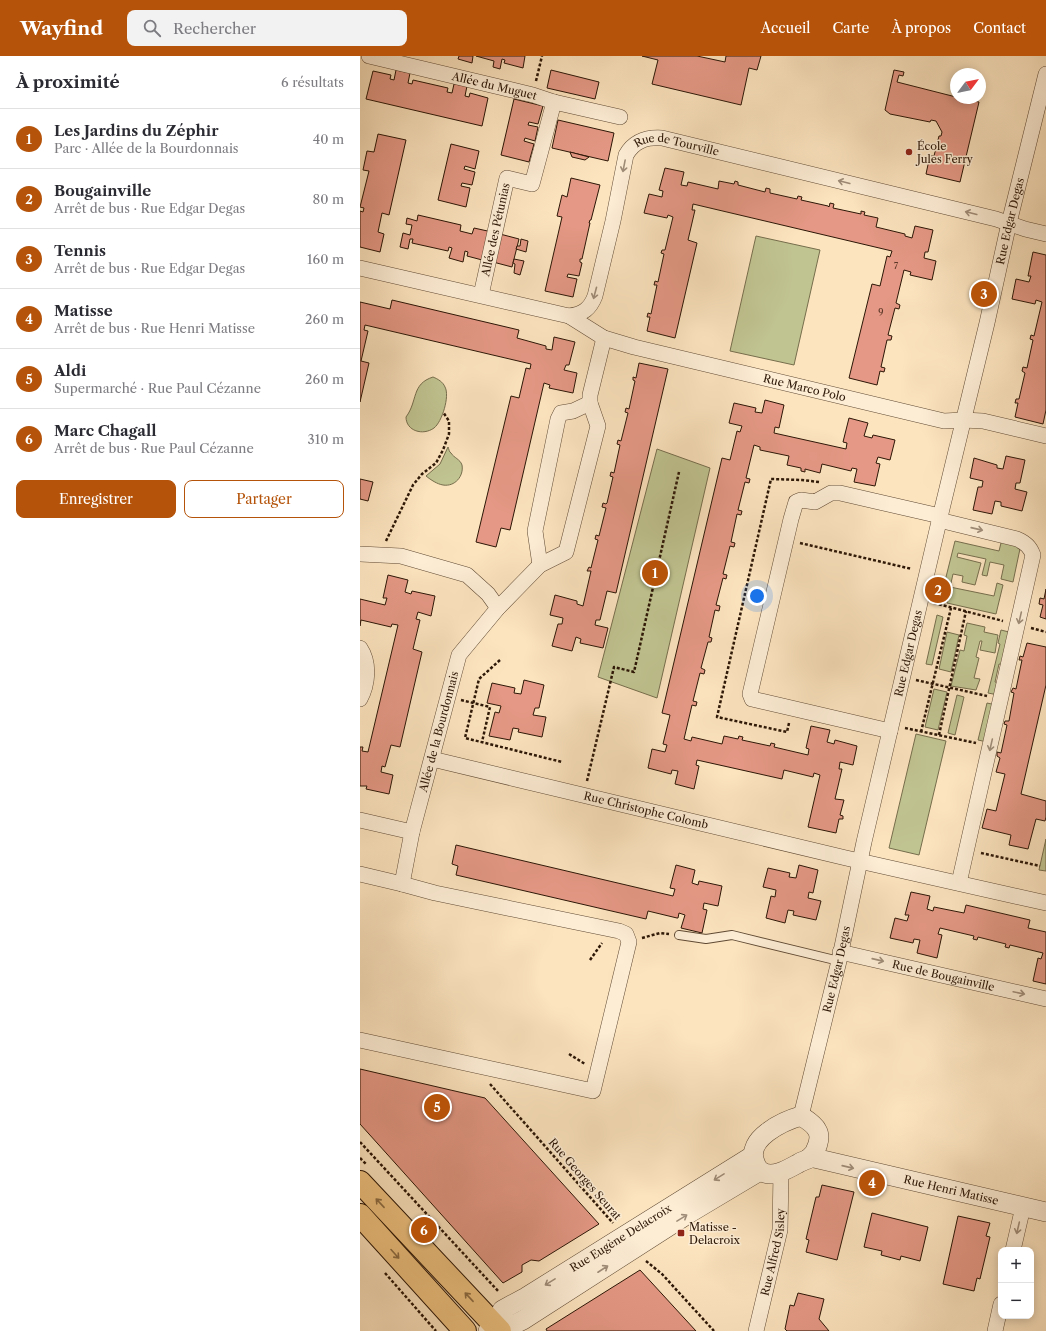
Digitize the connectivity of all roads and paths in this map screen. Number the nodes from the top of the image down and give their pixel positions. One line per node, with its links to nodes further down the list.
1 (369, 56): 4 (street, Allée du Muguet)
2 (542, 56): 4 (path)
3 (1046, 74): 7 (street, Rue Edgar Degas)
4 (533, 95): 5 (street, Allée du Muguet)
5 (554, 102): 6 (street, Allée du Muguet); 10 (street, Allée des Pétunias)
6 (620, 117)
7 (1009, 223): 8 (street, Rue de Tourville); 11 (street, Rue de Tourville, one-way to 11); 15 (street, Rue Edgar Degas)
8 (1046, 234)
9 (360, 268): 10 (street)
10 (481, 295): 11 (street)
11 (569, 316): 12 (street, Rue Marco Polo)
12 (604, 338): 13 (street, Allée de la Bourdonnais); 15 (street, Rue Marco Polo)
13 (590, 404): 22 (street, Allée de la Bourdonnais); 22 (street)
14 (443, 412): 21 (path)
15 (963, 420): 16 (street, Rue Marco Polo); 18 (street, Rue Edgar Degas)
16 (1046, 436)
17 (679, 472): 46 (path)
18 (940, 518): 19 (street); 23 (street, Rue Edgar Degas); 28 (street, one-way to 28)
19 (786, 540): 23 (path); 39 (street)
20 (360, 554): 21 (street)
21 (380, 555): 25 (street)
22 (540, 565): 25 (street, Allée de la Bourdonnais)
23 (928, 573): 24 (street, Rue Edgar Degas)
24 (921, 600): 26 (path); 32 (street, Rue Edgar Degas)
25 (498, 608): 35 (street, Allée de la Bourdonnais)
26 (952, 608): 27 (path); 33 (path)
27 (966, 611): 28 (path); 34 (path)
28 (1018, 625): 29 (path); 37 (street)
29 (1046, 632)
30 (360, 648): 36 (street)
31 (500, 660): 38 (path)
32 (903, 677): 33 (path); 39 (street, Rue Edgar Degas)
33 (932, 684): 34 (path); 40 (path)
34 (950, 688): 37 (path); 41 (path)
35 (448, 697): 38 (path); 44 (street, Allée de la Bourdonnais)
36 (360, 699)
37 (1001, 699): 43 (street, one-way to 43)
38 (473, 703): 42 (path); 42 (path)
39 (891, 728): 40 (path); 50 (street, Rue Edgar Degas)
40 (921, 732): 41 (path)
41 (939, 735): 43 (path)
42 (482, 742): 45 (path)
43 (990, 747): 49 (street)
44 (432, 759): 46 (street, Rue Christophe Colomb); 48 (street, Allée de la Bourdonnais)
45 (562, 762)
46 (584, 795): 50 (street, Rue Christophe Colomb)
47 (360, 820): 48 (street)
48 (412, 832): 54 (street, Allée de la Bourdonnais)
49 (967, 850): 51 (path); 53 (street)
50 (861, 861): 53 (street, Rue Christophe Colomb); 59 (street, Rue Edgar Degas)
51 (1040, 866)
52 (360, 874): 54 (street)
53 (959, 883): 55 (street, Rue Christophe Colomb)
54 (402, 884): 56 (street)
55 (1046, 903)
56 (605, 928): 58 (street); 60 (path)
57 (679, 935): 58 (path); 59 (lane)
58 (629, 942): 63 (street)
59 (840, 956): 61 (street, Rue de Bougainville, one-way to 61); 64 (street, Rue Edgar Degas)
60 (590, 960)
61 (1046, 999)
62 (360, 1040): 63 (street)
63 (484, 1068): 73 (path, Rue Georges Seurat)
64 (801, 1116): 66 (street); 67 (street)
65 (360, 1142): 76 (path)
66 (810, 1157): 68 (street); 70 (street, Rue Henri Matisse, one-way to 70)
67 (756, 1164): 68 (street); 73 (street, Rue Eugène Delacroix)
68 (781, 1172): 82 (street, Rue Alfred Sisley)
69 (360, 1182): 78 (main road, one-way to 69)
70 (1023, 1207): 71 (street, Rue Henri Matisse); 74 (street, one-way to 74)
71 (1046, 1212)
72 (360, 1215): 80 (main road, one-way to 80)
73 (628, 1243): 76 (street, Rue Eugène Delacroix, one-way to 76); 78 (street, Rue Eugène Delacroix, one-way to 73); 81 (path, Rue Georges Seurat)
74 (1015, 1247)
75 (380, 1268): 79 (path)
76 (512, 1305): 78 (street, Rue Eugène Delacroix)
77 (998, 1318): 83 (street)
78 (495, 1329)
79 (436, 1331)
80 (465, 1331)
81 (714, 1331)
82 (756, 1331)
83 (995, 1331)

